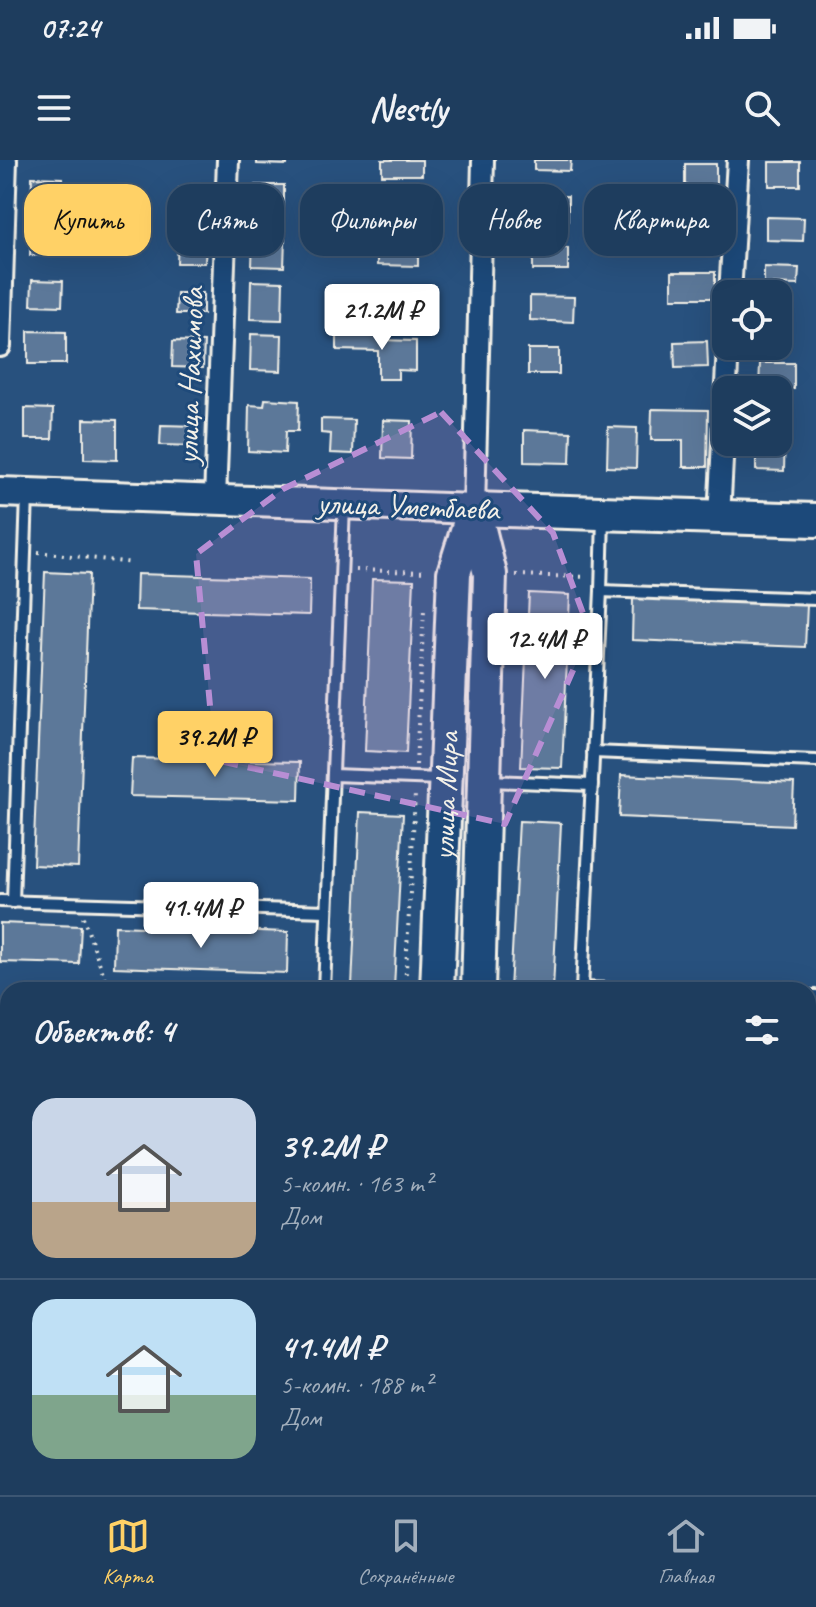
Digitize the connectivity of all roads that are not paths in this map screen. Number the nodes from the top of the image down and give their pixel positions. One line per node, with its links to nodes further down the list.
1 (6, 160): 6 (street)
2 (228, 160): 9 (street, улица Нахимова)
3 (483, 160): 11 (street, улица Мира)
4 (738, 160): 5 (street)
5 (731, 280)
6 (0, 346)
7 (727, 360): 13 (street)
8 (14, 492): 9 (street, улица Уметбаева); 24 (lane)
9 (215, 499): 10 (street, улица Уметбаева)
10 (344, 504): 11 (street, улица Уметбаева); 19 (lane)
11 (474, 509): 12 (main road, улица Уметбаева); 20 (main road, улица Мира); 21 (main road, улица Мира)
12 (603, 513): 13 (main road, улица Уметбаева); 15 (lane)
13 (719, 517): 14 (main road, улица Уметбаева)
14 (816, 520)
15 (601, 591): 16 (lane); 17 (lane)
16 (816, 599)
17 (593, 752): 18 (lane); 22 (lane)
18 (816, 761)
19 (333, 775): 20 (lane); 25 (lane)
20 (446, 779): 21 (street); 27 (main road, улица Мира)
21 (484, 781): 22 (lane); 28 (main road, улица Мира)
22 (592, 785): 29 (lane)
23 (0, 901): 24 (lane)
24 (13, 902): 25 (lane)
25 (327, 911): 26 (lane)
26 (324, 982)
27 (437, 982)
28 (478, 982)
29 (582, 982)

